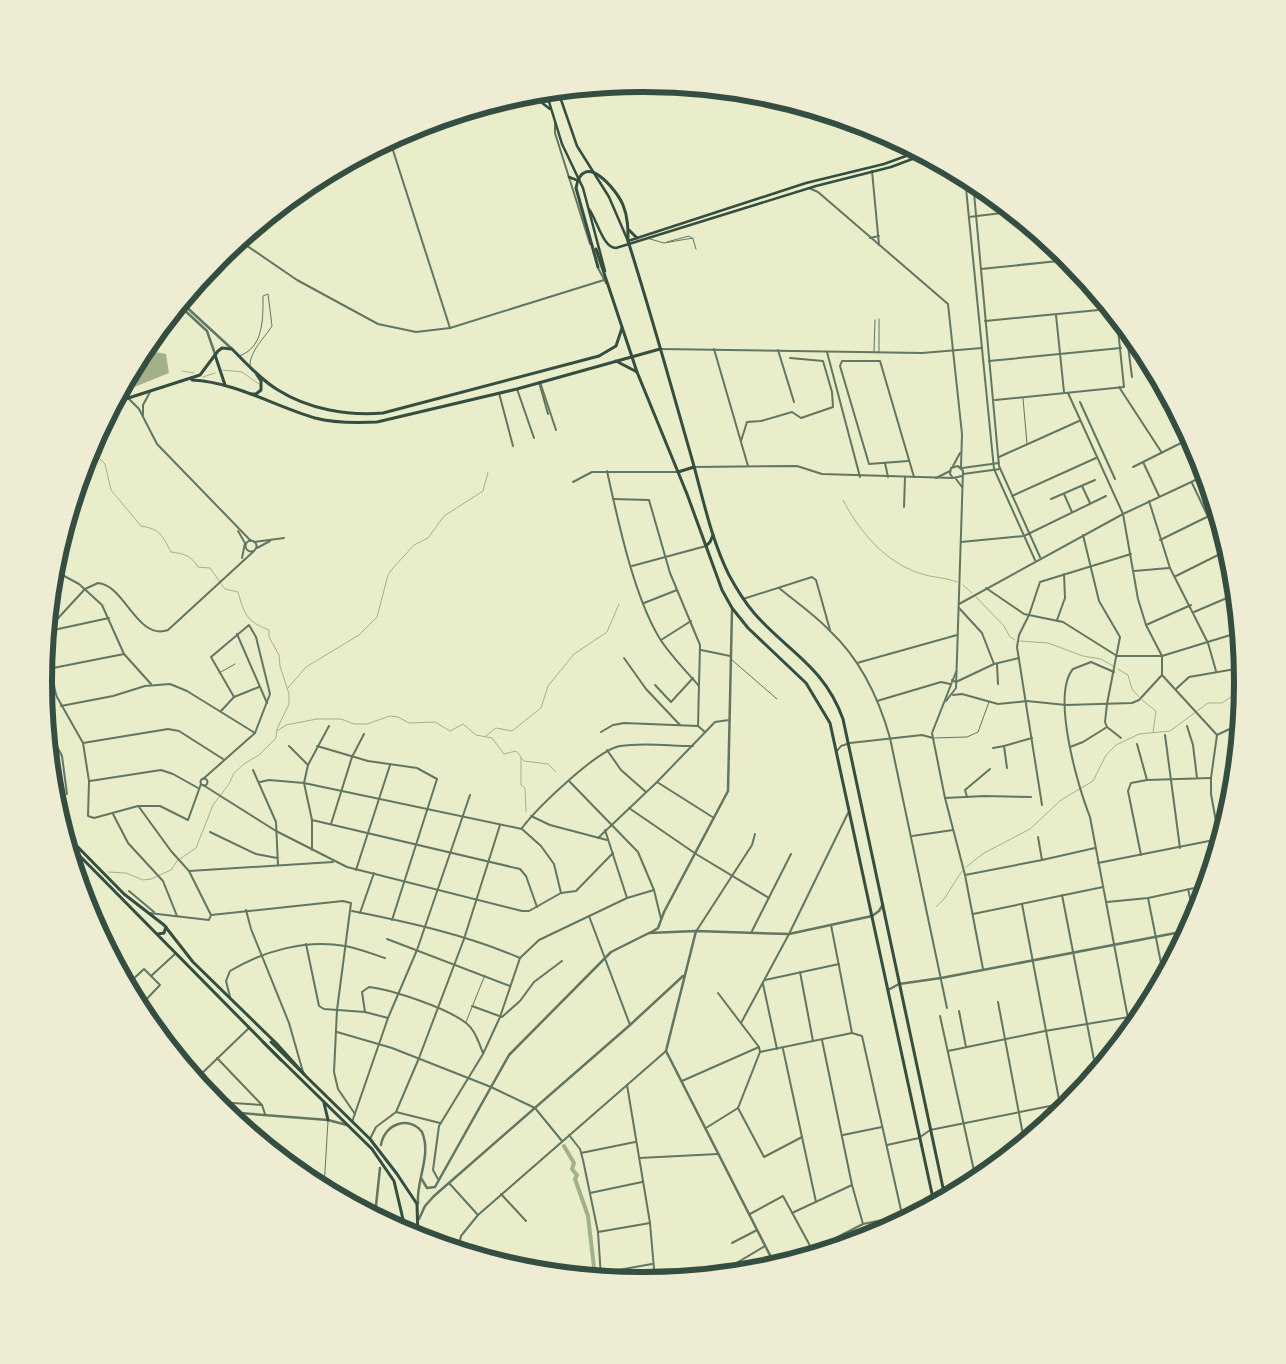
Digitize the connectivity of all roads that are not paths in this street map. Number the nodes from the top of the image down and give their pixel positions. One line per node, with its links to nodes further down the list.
1 (560, 98): 31 (main road)
2 (548, 100): 4 (main road)
3 (540, 101): 4 (main road)
4 (551, 109): 5 (main road)
5 (554, 122): 11 (street); 13 (main road)
6 (393, 147): 47 (street)
7 (909, 155): 9 (main road)
8 (915, 158): 10 (main road)
9 (871, 168): 10 (street); 12 (main road)
10 (872, 173): 14 (main road); 27 (street)
11 (568, 177): 13 (main road); 37 (street)
12 (816, 180): 14 (street); 28 (main road)
13 (580, 181): 19 (main road)
14 (816, 186): 15 (main road); 17 (street)
15 (808, 188): 17 (street); 30 (main road)
16 (966, 188): 22 (street)
17 (818, 192): 29 (street)
18 (974, 193): 21 (street)
19 (589, 209): 34 (main road); 39 (main road)
20 (1000, 213): 21 (street)
21 (976, 215): 22 (street); 23 (street)
22 (969, 217): 24 (street)
23 (976, 223): 24 (street); 38 (street)
24 (970, 224): 51 (street)
25 (628, 227): 26 (main road); 28 (main road); 31 (main road)
26 (589, 230): 37 (main road); 39 (main road)
27 (879, 236): 29 (street); 33 (street)
28 (637, 238): 31 (main road)
29 (870, 238): 33 (street)
30 (650, 239): 34 (main road); 35 (street)
31 (628, 241): 34 (main road)
32 (246, 245): 47 (street)
33 (879, 245): 57 (street)
34 (629, 246): 54 (main road)
35 (696, 249)
36 (1058, 261): 38 (street)
37 (598, 267): 39 (street)
38 (981, 269): 46 (street)
39 (605, 279): 47 (street); 48 (main road)
40 (186, 309): 53 (street)
41 (186, 310): 61 (street)
42 (1100, 310): 43 (street)
43 (1056, 315): 46 (street); 62 (street)
44 (879, 319): 60 (street)
45 (875, 320): 59 (street)
46 (986, 320): 67 (street)
47 (450, 328)
48 (622, 328): 64 (main road); 68 (main road)
49 (1119, 334): 52 (street)
50 (1128, 346): 73 (street)
51 (983, 348): 57 (street); 87 (street)
52 (1121, 348): 62 (street); 77 (street)
53 (232, 349): 61 (main road); 63 (main road)
54 (660, 349): 55 (street); 64 (main road); 112 (main road)
55 (714, 349): 56 (street); 97 (street)
56 (778, 350): 58 (street); 88 (street)
57 (953, 351): 60 (street); 101 (street)
58 (827, 352): 59 (street); 121 (street)
59 (874, 352): 60 (street)
60 (879, 352)
61 (215, 354): 74 (main road); 76 (main road)
62 (1059, 354): 67 (street); 81 (street)
63 (239, 356): 69 (main road); 69 (street)
64 (632, 357): 66 (main road); 71 (main road)
65 (790, 358): 97 (street)
66 (616, 361): 71 (main road); 72 (main road)
67 (990, 361): 86 (street)
68 (567, 365): 70 (main road); 72 (main road)
69 (251, 367): 70 (main road)
70 (255, 371): 83 (main road)
71 (637, 372): 119 (main road)
72 (570, 374): 75 (main road)
73 (1132, 378)
74 (187, 380): 76 (main road); 79 (main road)
75 (540, 382): 78 (main road); 90 (street); 95 (street)
76 (226, 385): 83 (main road)
77 (1118, 388): 82 (street); 102 (street)
78 (517, 389): 80 (main road); 96 (street)
79 (151, 391): 85 (main road); 91 (street)
80 (499, 393): 83 (main road); 100 (street)
81 (1064, 393): 82 (street); 84 (street)
82 (1068, 393): 92 (street)
83 (248, 394)
84 (1023, 397): 86 (street); 99 (street)
85 (128, 398): 91 (street)
86 (993, 400): 87 (street); 103 (street)
87 (989, 401): 109 (street)
88 (794, 402)
89 (1080, 402): 93 (street)
90 (548, 414)
91 (144, 418): 146 (street)
92 (1080, 421): 94 (street); 99 (street)
93 (1090, 425): 94 (street); 127 (street)
94 (1083, 428): 104 (street)
95 (556, 430)
96 (534, 438)
97 (741, 441): 110 (street)
98 (1183, 442): 102 (street)
99 (1027, 445): 103 (street)
100 (513, 446)
101 (962, 451): 111 (street); 113 (street)
102 (1162, 453): 106 (street)
103 (999, 457): 107 (street)
104 (1096, 458): 135 (street); 144 (street)
105 (908, 461): 108 (street); 108 (street); 124 (street)
106 (1143, 462): 114 (street); 137 (street)
107 (999, 463): 109 (street); 115 (street)
108 (885, 464): 122 (street)
109 (994, 464): 113 (street); 116 (street)
110 (748, 466): 112 (street); 121 (street)
111 (953, 466): 113 (street); 117 (street)
112 (694, 467): 119 (main road); 148 (main road)
113 (961, 467): 120 (street)
114 (1133, 467)
115 (1000, 469): 116 (street); 135 (street)
116 (994, 470): 120 (street); 150 (street)
117 (950, 471): 125 (street); 126 (street)
118 (607, 472): 119 (street); 130 (street); 138 (street)
119 (678, 472): 156 (main road)
120 (962, 475): 126 (street); 133 (street)
121 (860, 477): 122 (street)
122 (888, 477): 123 (street)
123 (905, 477): 124 (street); 142 (street)
124 (914, 477): 125 (street)
125 (936, 478): 126 (street)
126 (954, 479): 133 (street)
127 (1114, 479)
128 (1197, 479): 131 (street)
129 (1096, 480): 132 (street)
130 (573, 482)
131 (1191, 482): 137 (street); 145 (street)
132 (1082, 486): 134 (street); 141 (street)
133 (962, 487): 155 (street)
134 (1064, 494): 139 (street); 143 (street)
135 (1012, 496): 147 (street)
136 (1106, 496): 141 (street)
137 (1159, 496): 140 (street)
138 (613, 499): 162 (street); 165 (street)
139 (1051, 499)
140 (1148, 501): 144 (street); 153 (street)
141 (1090, 503): 143 (street)
142 (904, 507)
143 (1072, 512): 147 (street)
144 (1123, 514): 149 (street); 159 (street)
145 (1209, 516): 153 (street)
146 (232, 523): 154 (street); 157 (street)
147 (1028, 533): 150 (street); 161 (street)
148 (714, 534): 156 (main road); 177 (main road)
149 (1083, 534): 161 (street); 166 (street)
150 (1024, 536): 155 (street); 163 (street)
151 (284, 538): 152 (street)
152 (274, 539): 154 (street); 158 (street)
153 (1160, 540): 167 (street)
154 (252, 541): 157 (street); 158 (street)
155 (961, 542): 179 (street)
156 (706, 546): 162 (street); 181 (main road)
157 (246, 547): 158 (street); 164 (street)
158 (254, 550): 164 (street)
159 (1131, 554): 166 (street); 168 (street)
160 (1219, 555): 171 (street)
161 (1040, 557): 163 (street)
162 (666, 558): 165 (street); 175 (street)
163 (1035, 560): 173 (street)
164 (240, 561): 174 (street)
165 (632, 566): 178 (street)
166 (1090, 566): 169 (street); 199 (street)
167 (1170, 568): 168 (street); 171 (street)
168 (1134, 571): 189 (street)
169 (1064, 574): 184 (street); 186 (street)
170 (63, 576): 174 (street)
171 (1176, 576): 180 (street)
172 (779, 588): 177 (street); 191 (street); 191 (street)
173 (986, 588): 179 (street); 184 (street)
174 (85, 589): 185 (street); 188 (street)
175 (677, 590): 178 (street); 187 (street)
176 (1227, 598): 183 (street)
177 (742, 599): 261 (main road)
178 (643, 604): 195 (street)
179 (959, 604): 182 (street)
180 (1191, 605): 183 (street); 189 (street)
181 (732, 608): 202 (street); 271 (main road)
182 (959, 608): 193 (street); 206 (street)
183 (1194, 612): 196 (street)
184 (1029, 615): 186 (street); 203 (street)
185 (109, 618): 190 (street); 198 (street)
186 (1057, 620): 199 (street)
187 (691, 621): 195 (street); 197 (street)
188 (56, 622)
189 (1146, 625): 200 (street)
190 (56, 629)
191 (830, 630): 204 (street)
192 (237, 634): 212 (street); 223 (street); 235 (street)
193 (957, 635): 204 (street); 210 (street)
194 (1231, 635): 196 (street)
195 (661, 640): 215 (street)
196 (1208, 643): 200 (street); 209 (street)
197 (701, 650): 202 (street); 213 (street)
198 (124, 654): 207 (street); 220 (street)
199 (1117, 656): 200 (street); 211 (street)
200 (1162, 656): 214 (street)
201 (624, 658): 242 (street)
202 (731, 658): 231 (street); 241 (street)
203 (1019, 658): 206 (street); 232 (street)
204 (857, 663): 233 (street)
205 (234, 664): 212 (street)
206 (995, 664): 217 (street); 219 (street)
207 (53, 668): 225 (street)
208 (1233, 669): 209 (street)
209 (1216, 671): 226 (street)
210 (956, 672): 216 (street); 217 (street)
211 (1114, 672): 237 (street); 238 (street)
212 (219, 673): 230 (street)
213 (700, 675): 215 (street); 222 (street)
214 (1162, 675): 226 (street); 237 (street)
215 (693, 679): 221 (street); 222 (street)
216 (952, 680): 217 (street); 218 (street)
217 (956, 682): 224 (street)
218 (950, 684): 227 (street); 233 (street)
219 (998, 684)
220 (152, 685): 239 (street); 240 (street)
221 (655, 685)
222 (700, 686): 244 (street)
223 (258, 687): 230 (street); 235 (street)
224 (956, 688): 228 (street); 229 (street)
225 (54, 689): 239 (street)
226 (1176, 689): 255 (street)
227 (948, 691): 228 (street); 236 (street)
228 (953, 694): 229 (street); 236 (street)
229 (962, 694): 234 (street)
230 (234, 697): 240 (street)
231 (777, 699)
232 (1027, 700): 234 (street); 238 (street); 258 (street)
233 (877, 701): 256 (street)
234 (988, 702): 257 (street)
235 (267, 703): 251 (street)
236 (944, 703): 247 (street)
237 (1107, 704): 238 (street); 246 (street)
238 (1066, 705): 268 (street)
239 (61, 706): 260 (street)
240 (221, 711): 251 (street)
241 (730, 720): 250 (street); 308 (street)
242 (680, 725): 244 (street); 249 (street)
243 (328, 726): 264 (street)
244 (698, 726): 250 (street)
245 (1187, 726): 279 (street)
246 (1107, 727): 259 (street); 268 (street)
247 (932, 728): 253 (street); 257 (street)
248 (1231, 728): 255 (street)
249 (601, 732)
250 (705, 732): 265 (street)
251 (255, 733): 273 (street)
252 (364, 734): 272 (street)
253 (922, 735): 256 (street); 257 (street)
254 (1165, 735): 281 (street)
255 (1218, 735): 280 (street)
256 (890, 738): 261 (street); 321 (street)
257 (933, 738): 298 (street)
258 (1032, 738): 266 (street); 300 (street)
259 (1121, 738)
260 (83, 743): 273 (street); 284 (street)
261 (850, 743): 271 (street); 364 (main road)
262 (1137, 744): 283 (street)
263 (289, 746): 275 (street)
264 (316, 746): 272 (street); 275 (street)
265 (693, 746): 270 (street); 287 (street)
266 (1004, 746): 269 (street); 276 (street)
267 (57, 747): 294 (street)
268 (1070, 747): 328 (street)
269 (993, 748)
270 (607, 750): 286 (street); 293 (street)
271 (838, 751): 304 (main road)
272 (352, 757): 274 (street); 292 (street)
273 (223, 759): 282 (street)
274 (390, 764): 299 (street); 303 (street)
275 (308, 765): 288 (street)
276 (1007, 768)
277 (990, 769): 296 (street)
278 (253, 770): 285 (street)
279 (1197, 778): 280 (street); 281 (street)
280 (1211, 778): 310 (street)
281 (1169, 779): 283 (street); 329 (street)
282 (205, 780): 289 (street); 289 (street); 291 (street)
283 (1147, 780): 336 (street)
284 (89, 781): 290 (street); 305 (street)
285 (260, 782): 288 (street); 317 (street)
286 (569, 782): 307 (street); 312 (street)
287 (657, 782): 293 (street); 308 (street)
288 (304, 783): 292 (street); 309 (street)
289 (202, 784): 290 (street); 291 (street)
290 (198, 788): 301 (street)
291 (213, 790): 317 (street)
292 (341, 790): 299 (street); 311 (street)
293 (646, 792): 302 (street)
294 (67, 794)
295 (470, 795): 306 (street)
296 (967, 797): 297 (street); 298 (street)
297 (1031, 797)
298 (945, 798): 316 (street)
299 (379, 799): 303 (street); 319 (street)
300 (1042, 805)
301 (138, 806): 305 (street); 344 (street)
302 (629, 808): 312 (street); 333 (street)
303 (428, 810): 306 (street); 327 (street)
304 (849, 811): 375 (main road); 387 (street)
305 (112, 813): 373 (street)
306 (462, 816): 313 (street); 332 (street)
307 (531, 816): 314 (street); 322 (street)
308 (714, 818): 333 (street)
309 (312, 820): 311 (street); 330 (street)
310 (1216, 822)
311 (331, 824): 319 (street)
312 (612, 824): 315 (street); 352 (street)
313 (500, 825): 314 (street); 340 (street)
314 (522, 829): 355 (street)
315 (605, 830): 322 (street); 324 (street)
316 (953, 830): 321 (street); 346 (street)
317 (276, 831): 330 (street); 337 (street)
318 (210, 832): 337 (street)
319 (368, 833): 327 (street); 343 (street)
320 (755, 834): 347 (street)
321 (912, 836): 411 (street)
322 (598, 838): 324 (street)
323 (1038, 838): 338 (street)
324 (607, 840): 331 (street)
325 (1212, 840): 329 (street)
326 (76, 845): 369 (main road)
327 (416, 846): 332 (street); 348 (street)
328 (1095, 848): 338 (street); 341 (street)
329 (1180, 848): 336 (street)
330 (312, 850): 339 (street)
331 (613, 853): 355 (street); 357 (street)
332 (450, 854): 340 (street); 354 (street)
333 (696, 854): 347 (street); 376 (street)
334 (791, 854): 358 (street)
335 (79, 855): 378 (main road)
336 (1141, 855): 341 (street)
337 (277, 858): 342 (street)
338 (1042, 860): 346 (street)
339 (333, 862): 342 (street); 343 (street)
340 (488, 863): 360 (street); 365 (street)
341 (1098, 863): 349 (street)
342 (278, 865): 344 (street)
343 (356, 870): 345 (street)
344 (189, 871): 371 (street)
345 (374, 874): 348 (street); 370 (street)
346 (965, 875): 372 (street)
347 (733, 876): 358 (street); 382 (street)
348 (404, 882): 354 (street); 377 (street)
349 (1103, 887): 356 (street); 361 (street)
350 (1196, 887): 351 (street)
351 (1188, 889): 359 (street); 362 (street)
352 (654, 890): 357 (street); 376 (street)
353 (129, 891): 368 (street)
354 (437, 891): 360 (street); 381 (street)
355 (561, 893): 365 (street)
356 (1062, 896): 363 (street); 396 (street)
357 (627, 898): 374 (street)
358 (769, 898): 384 (street)
359 (1148, 898): 361 (street); 388 (street)
360 (477, 901): 365 (street); 389 (street)
361 (1107, 902): 392 (street)
362 (1191, 902)
363 (1022, 904): 372 (street); 402 (street)
364 (882, 906): 375 (street); 415 (main road)
365 (537, 907)
366 (246, 910): 367 (street); 371 (street); 397 (street)
367 (351, 911): 370 (street); 393 (street)
368 (154, 912): 369 (street); 373 (street)
369 (149, 913): 378 (main road); 380 (main road)
370 (360, 913): 377 (street)
371 (211, 914): 373 (street)
372 (973, 914): 406 (street)
373 (177, 916)
374 (589, 916): 398 (street); 400 (street)
375 (872, 916): 379 (street); 418 (main road)
376 (662, 919): 383 (street)
377 (392, 920): 381 (street)
378 (142, 921): 386 (main road)
379 (831, 924): 387 (street); 405 (street)
380 (164, 925): 386 (main road); 423 (main road)
381 (424, 927): 389 (street); 394 (street)
382 (696, 931): 383 (street); 384 (street); 408 (street)
383 (649, 933): 398 (street)
384 (750, 933): 387 (street)
385 (1178, 933): 388 (street)
386 (157, 934): 395 (main road)
387 (789, 934): 413 (street)
388 (1157, 937): 392 (street); 403 (street)
389 (464, 938): 400 (street); 404 (street)
390 (387, 939): 394 (street)
391 (306, 944): 393 (street); 397 (street); 428 (street)
392 (1114, 945): 396 (street); 433 (street)
393 (345, 946): 399 (street); 428 (street)
394 (417, 950): 404 (street); 421 (street)
395 (176, 953): 410 (street); 439 (main road)
396 (1073, 953): 402 (street); 438 (street)
397 (264, 956): 423 (street); 459 (street)
398 (605, 957): 437 (street); 463 (street)
399 (385, 958)
400 (520, 958): 416 (street)
401 (562, 961): 432 (street)
402 (1032, 961): 406 (street); 440 (street)
403 (1162, 963)
404 (453, 964): 409 (street); 427 (street)
405 (839, 964): 407 (street); 442 (street)
406 (983, 970): 411 (street)
407 (800, 972): 413 (street); 445 (street)
408 (685, 974): 417 (street); 420 (street)
409 (485, 975): 416 (street); 425 (street)
410 (152, 976): 412 (street); 422 (street)
411 (941, 978): 415 (street); 426 (street)
412 (133, 979)
413 (765, 980): 414 (street)
414 (763, 984): 436 (street); 449 (street)
415 (899, 984): 418 (street); 483 (main road)
416 (510, 986): 432 (street)
417 (675, 986): 420 (street); 437 (street)
418 (888, 990): 488 (main road)
419 (718, 993): 436 (street)
420 (680, 994): 451 (street)
421 (398, 995): 427 (street); 430 (street); 434 (street)
422 (146, 1000)
423 (232, 1002): 459 (main road)
424 (998, 1002): 443 (street)
425 (472, 1006): 432 (street); 435 (street)
426 (947, 1008)
427 (436, 1009): 435 (street); 456 (street)
428 (337, 1010): 430 (street); 441 (street)
429 (959, 1011): 448 (street)
430 (365, 1012): 434 (street)
431 (940, 1016): 452 (street)
432 (500, 1017): 454 (street)
433 (1128, 1017): 438 (street)
434 (388, 1018): 446 (street)
435 (466, 1022): 454 (street)
436 (741, 1023): 447 (street)
437 (630, 1025): 469 (street)
438 (1087, 1025): 440 (street); 457 (street)
439 (250, 1028): 455 (street); 465 (main road)
440 (1045, 1031): 443 (street); 464 (street)
441 (337, 1032): 446 (street); 475 (street)
442 (852, 1033): 444 (street); 481 (street)
443 (1004, 1039): 448 (street); 471 (street)
444 (822, 1040): 445 (street); 486 (street)
445 (814, 1042): 450 (street)
446 (380, 1044): 456 (street); 475 (street)
447 (759, 1047): 453 (street); 461 (street)
448 (966, 1047): 452 (street)
449 (776, 1049): 450 (street); 453 (street)
450 (783, 1049): 487 (street)
451 (666, 1051): 461 (street); 462 (street)
452 (948, 1051): 479 (street)
453 (760, 1052): 470 (street)
454 (483, 1054): 460 (street)
455 (217, 1058): 458 (street); 467 (street)
456 (419, 1058): 460 (street); 472 (street)
457 (1094, 1062)
458 (201, 1074)
459 (304, 1074): 477 (main road)
460 (467, 1077): 463 (street); 478 (street)
461 (682, 1081): 482 (street)
462 (627, 1084): 485 (street); 491 (street)
463 (491, 1087): 469 (street); 501 (street)
464 (1059, 1101)
465 (324, 1102): 476 (main road); 480 (main road)
466 (228, 1103): 467 (street)
467 (262, 1105): 474 (street)
468 (1056, 1105): 471 (street)
469 (535, 1108): 490 (street); 503 (street)
470 (738, 1108): 482 (street); 487 (street)
471 (1019, 1111): 479 (street); 484 (street)
472 (396, 1112): 478 (street); 489 (street)
473 (239, 1113): 474 (street)
474 (265, 1114): 476 (street)
475 (355, 1114): 477 (street)
476 (328, 1120): 480 (street); 500 (street)
477 (352, 1122): 489 (main road)
478 (441, 1124): 501 (street)
479 (963, 1124): 483 (street); 498 (street)
480 (350, 1127): 520 (main road)
481 (882, 1127): 486 (street); 493 (street)
482 (705, 1129): 495 (street)
483 (930, 1130): 488 (street); 505 (main road)
484 (1023, 1133)
485 (569, 1135): 490 (street); 494 (street)
486 (843, 1135): 504 (street)
487 (802, 1137): 510 (street)
488 (920, 1138): 493 (street); 509 (main road)
489 (370, 1140): 511 (main road)
490 (562, 1140): 507 (street)
491 (635, 1142): 494 (street); 496 (street)
492 (381, 1144): 499 (street)
493 (887, 1145): 514 (street)
494 (581, 1154): 508 (street)
495 (718, 1154): 496 (street); 515 (street)
496 (639, 1158): 502 (street)
497 (380, 1168): 512 (street)
498 (974, 1171)
499 (421, 1178): 501 (street); 511 (street)
500 (325, 1179)
501 (440, 1179)
502 (642, 1182): 508 (street); 521 (street)
503 (449, 1183): 516 (street); 517 (street)
504 (852, 1185): 510 (street); 522 (street)
505 (944, 1190)
506 (938, 1193): 509 (street)
507 (501, 1194): 516 (street); 518 (street)
508 (590, 1194): 525 (street)
509 (932, 1196)
510 (816, 1202): 513 (street)
511 (418, 1207): 517 (main road)
512 (377, 1209)
513 (792, 1213): 515 (street); 530 (street)
514 (902, 1213)
515 (749, 1214): 524 (street)
516 (478, 1215): 526 (street)
517 (419, 1219): 523 (main road)
518 (526, 1221)
519 (885, 1221): 522 (street)
520 (404, 1222)
521 (650, 1223): 525 (street); 532 (street)
522 (863, 1224): 528 (street)
523 (418, 1229)
524 (757, 1230): 527 (street); 529 (street)
525 (598, 1232): 534 (street)
526 (459, 1243)
527 (732, 1243)
528 (825, 1243)
529 (765, 1246): 531 (street); 533 (street)
530 (811, 1248)
531 (771, 1258)
532 (652, 1264): 535 (street); 536 (street)
533 (733, 1265)
534 (600, 1271)
535 (611, 1271)
536 (653, 1272)

